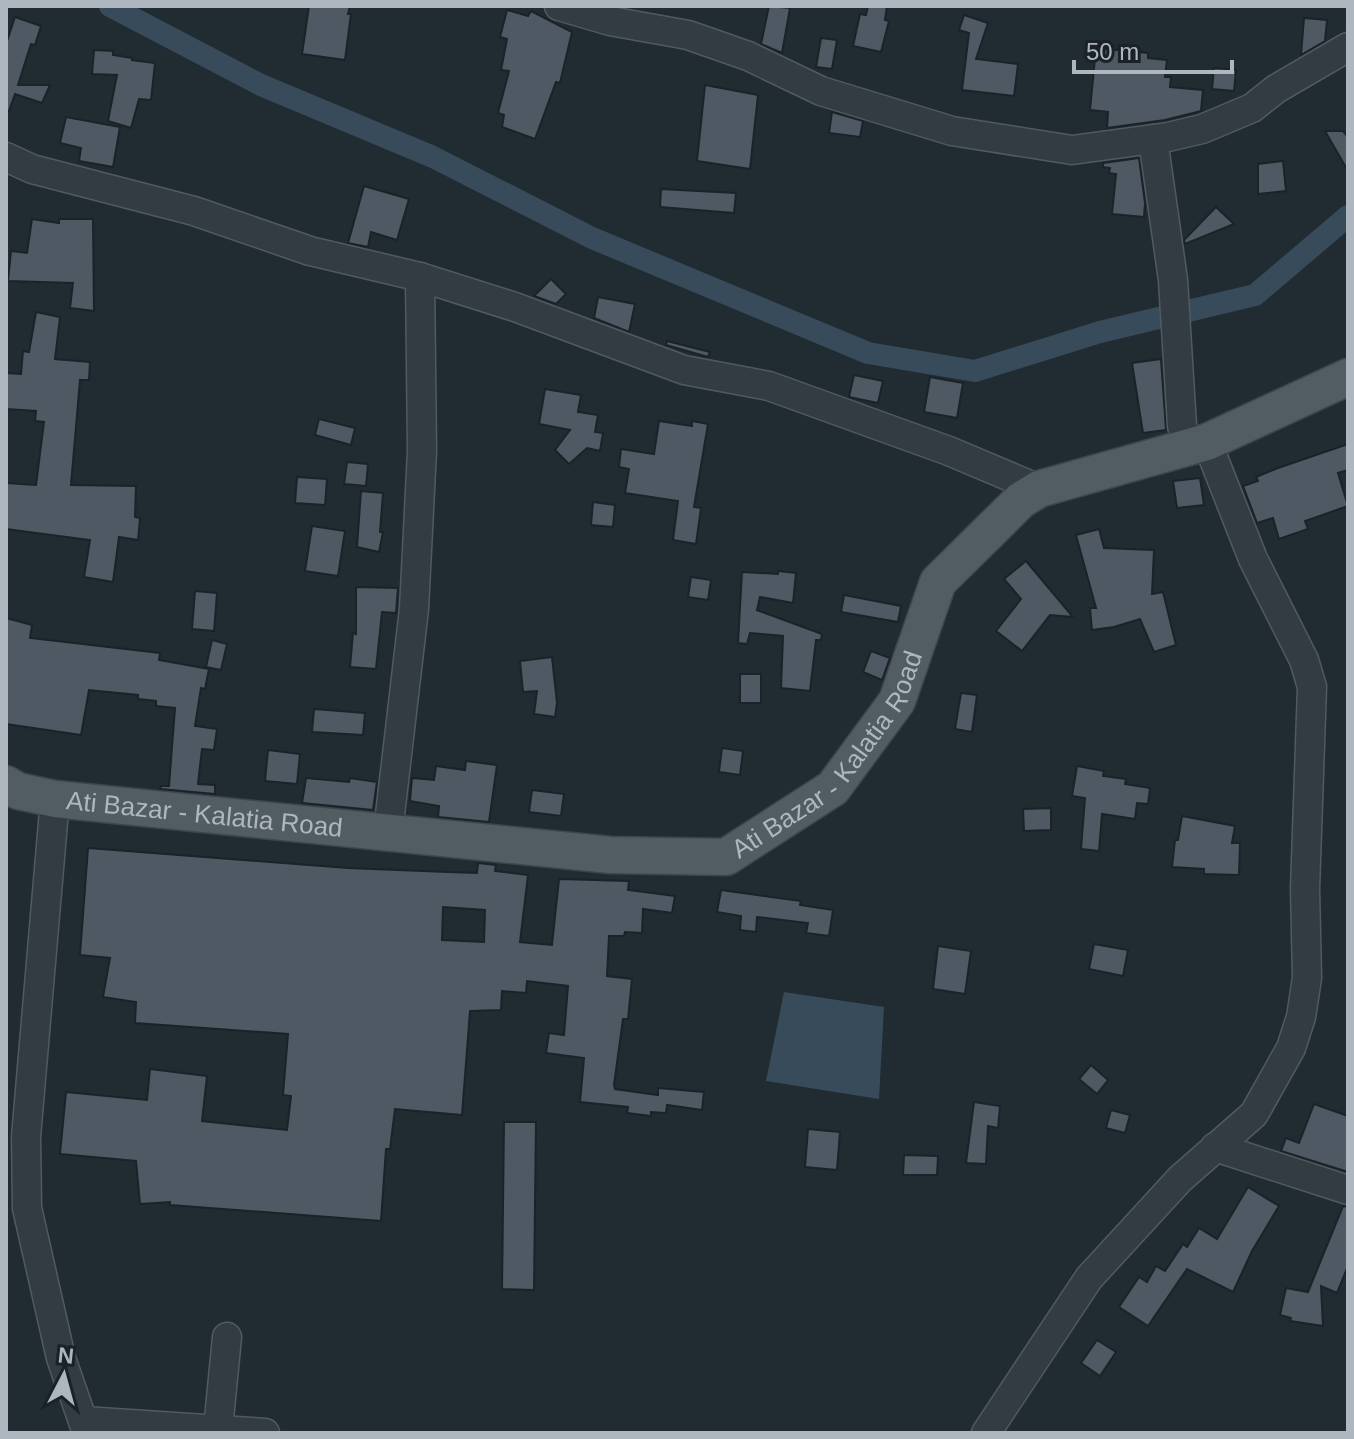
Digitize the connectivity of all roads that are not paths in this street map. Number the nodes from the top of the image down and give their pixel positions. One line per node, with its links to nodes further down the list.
1 (559, 6): 3 (street)
2 (1348, 47): 3 (street)
3 (1153, 139): 7 (street)
4 (6, 157): 5 (street)
5 (420, 277): 8 (street); 11 (street)
6 (1348, 377): 7 (main road, Ati Bazar - Kalatia Road)
7 (1198, 444): 8 (main road, Ati Bazar - Kalatia Road); 12 (street)
8 (1039, 489): 11 (main road, Ati Bazar - Kalatia Road)
9 (6, 784): 10 (main road, Ati Bazar - Kalatia Road)
10 (55, 799): 11 (main road, Ati Bazar - Kalatia Road); 15 (street)
11 (388, 832)
12 (1215, 1147): 13 (street); 18 (street)
13 (1348, 1190)
14 (227, 1337): 16 (street)
15 (85, 1427): 16 (street)
16 (218, 1429): 17 (street)
17 (265, 1433)
18 (986, 1433)

